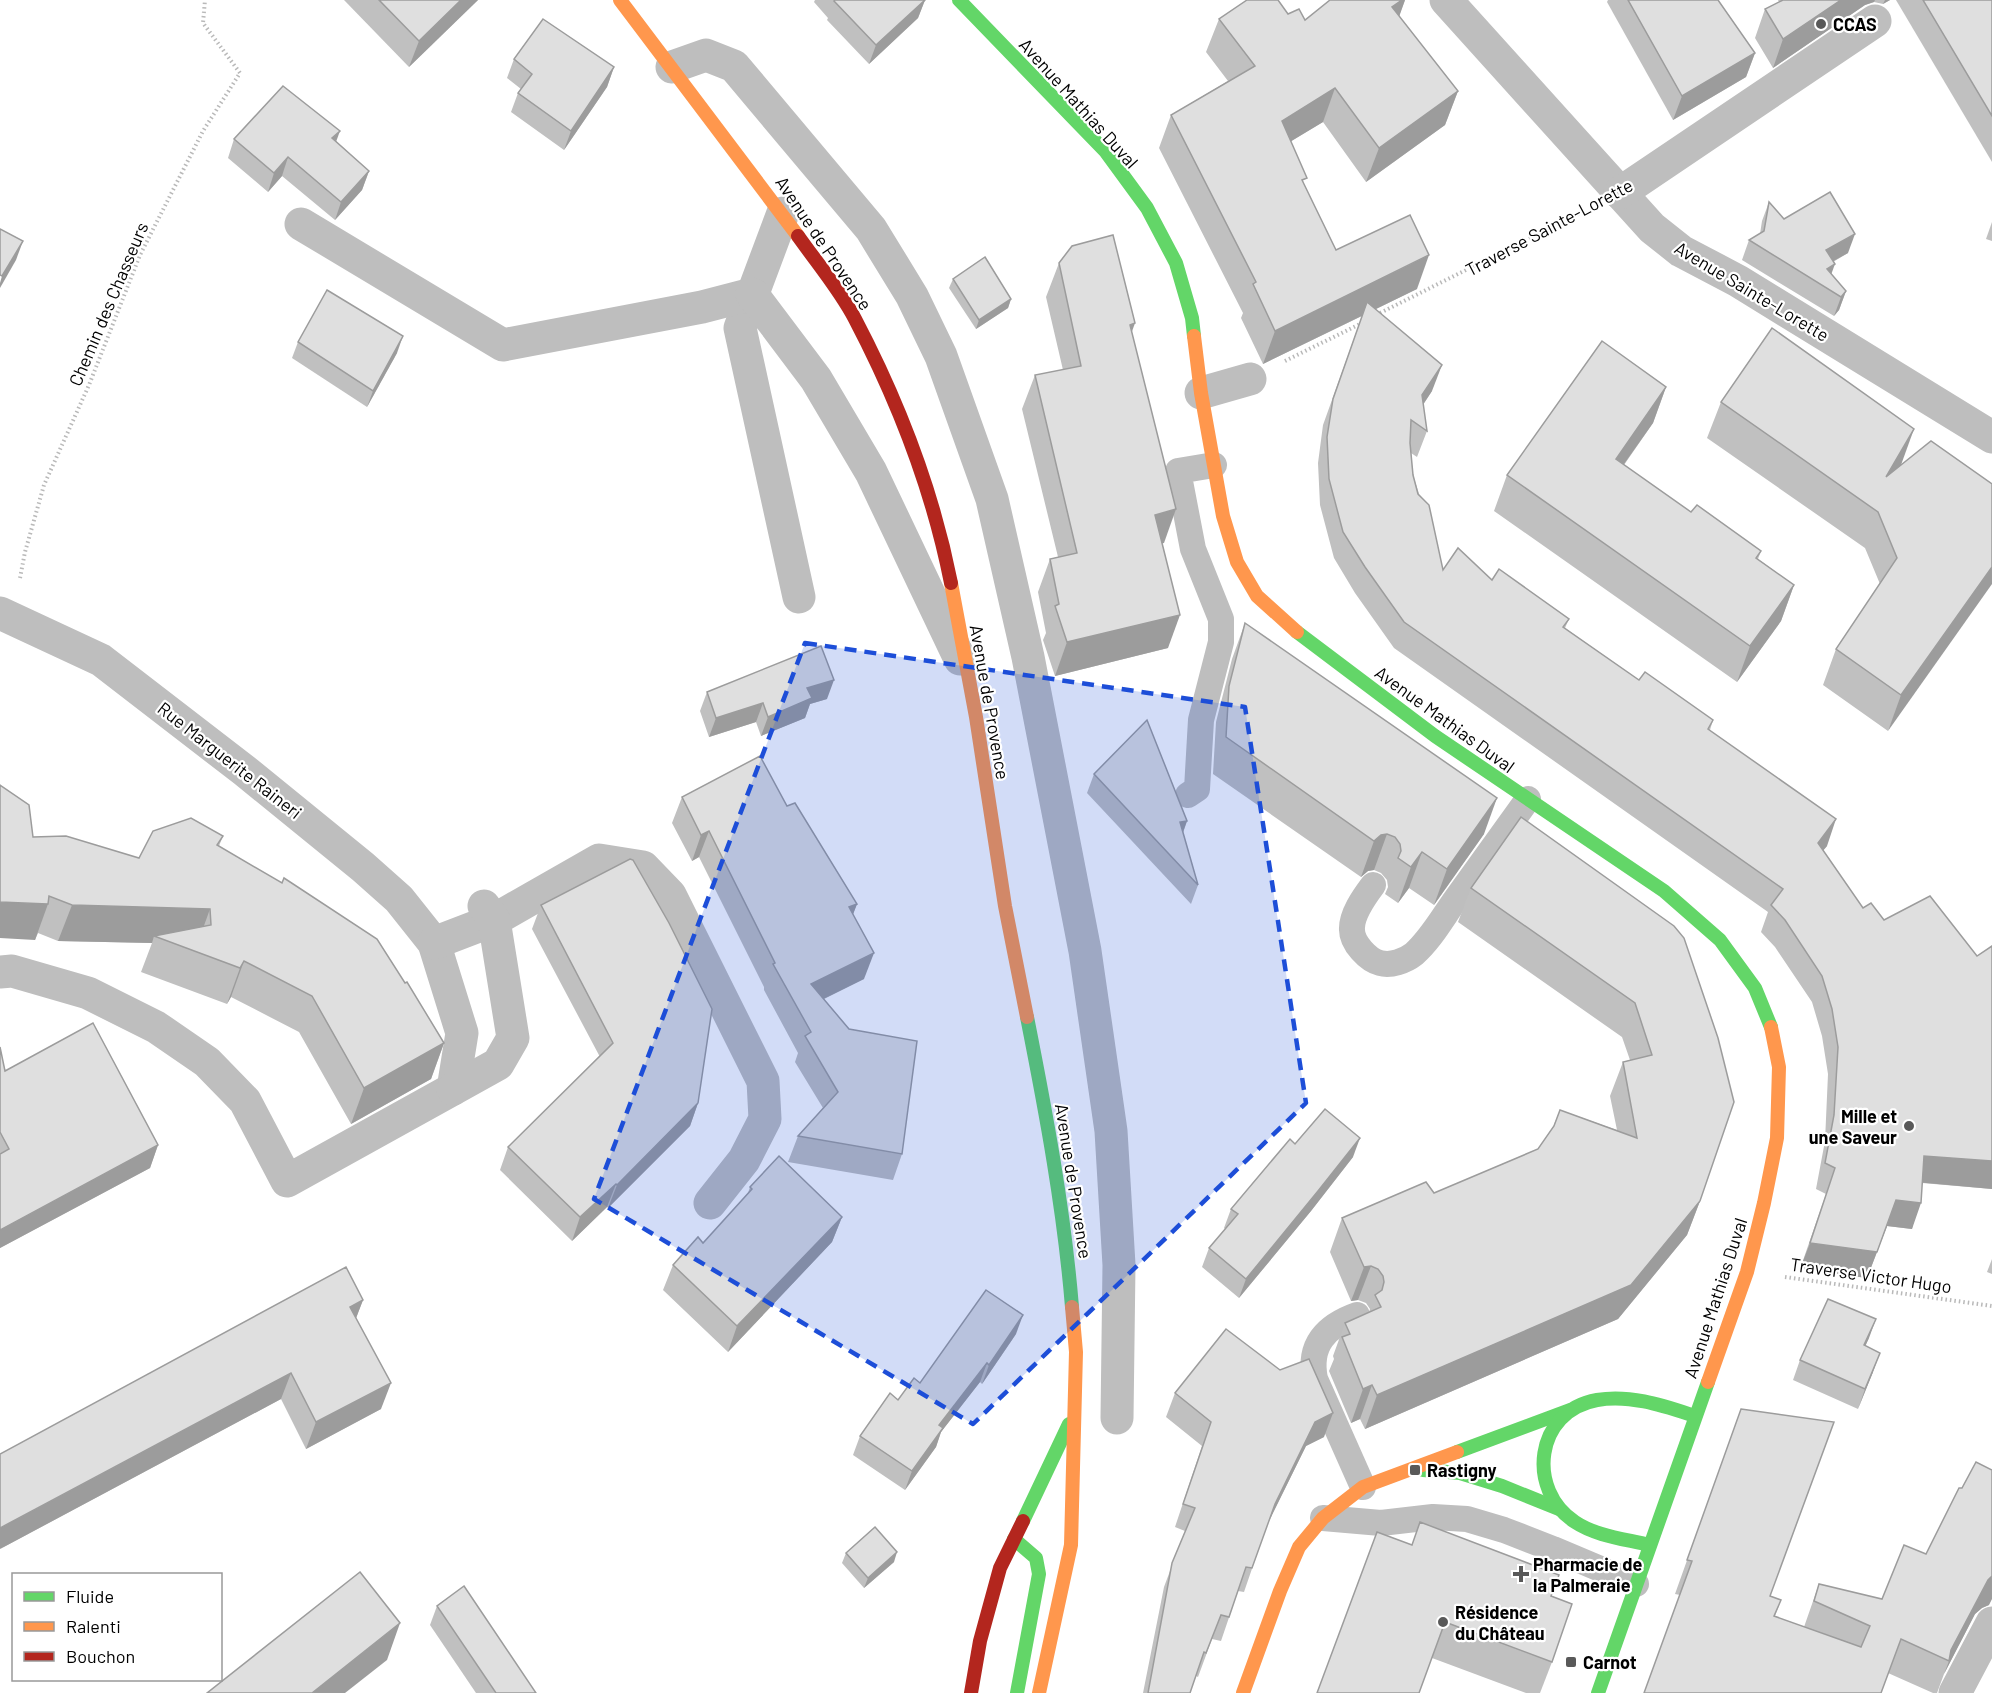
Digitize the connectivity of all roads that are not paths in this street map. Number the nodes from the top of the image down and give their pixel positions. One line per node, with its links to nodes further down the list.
1 (620, 0): 5 (main road, Avenue de Provence)
2 (959, 0): 11 (main road, Avenue Mathias Duval)
3 (1446, 0): 6 (street, Avenue Sainte-Lorette)
4 (1875, 21): 6 (street, Traverse Sainte-Lorette)
5 (672, 67): 7 (main road, Avenue de Provence); 29 (street)
6 (1620, 193): 12 (street, Avenue Sainte-Lorette)
7 (783, 213): 9 (street); 16 (main road, Avenue de Provence)
8 (300, 224): 9 (street)
9 (752, 294): 14 (street); 16 (street)
10 (1250, 379): 11 (street)
11 (1202, 393): 13 (main road, Avenue Mathias Duval)
12 (1992, 437)
13 (1214, 465): 17 (lane); 18 (main road, Avenue Mathias Duval)
14 (799, 597)
15 (6, 615): 21 (street, Rue Marguerite Raineri)
16 (968, 678): 27 (main road, Avenue de Provence)
17 (1188, 795)
18 (1528, 799): 19 (lane); 28 (main road, Avenue Mathias Duval)
19 (1373, 885)
20 (489, 913): 21 (street); 23 (street); 24 (street)
21 (434, 943): 23 (street)
22 (0, 972): 23 (street)
23 (453, 1089)
24 (710, 1203)
25 (1357, 1315): 31 (lane)
26 (1570, 1410): 28 (main road); 30 (main road); 33 (main road)
27 (1073, 1414): 36 (main road, Avenue de Provence); 42 (main road, Avenue de Provence)
28 (1695, 1416): 37 (main road, Avenue Mathias Duval)
29 (1117, 1418)
30 (1415, 1470): 31 (main road); 32 (main road)
31 (1363, 1487): 34 (main road)
32 (1526, 1496): 33 (main road); 35 (lane)
33 (1559, 1509): 37 (main road)
34 (1323, 1518): 35 (lane); 43 (main road)
35 (1517, 1536): 38 (lane)
36 (1014, 1539): 40 (main road, Avenue de Provence); 41 (main road)
37 (1649, 1545): 38 (main road)
38 (1636, 1584): 44 (main road)
39 (1992, 1623): 45 (street)
40 (971, 1693)
41 (1017, 1693)
42 (1040, 1693)
43 (1243, 1693)
44 (1598, 1693)
45 (1955, 1693)

